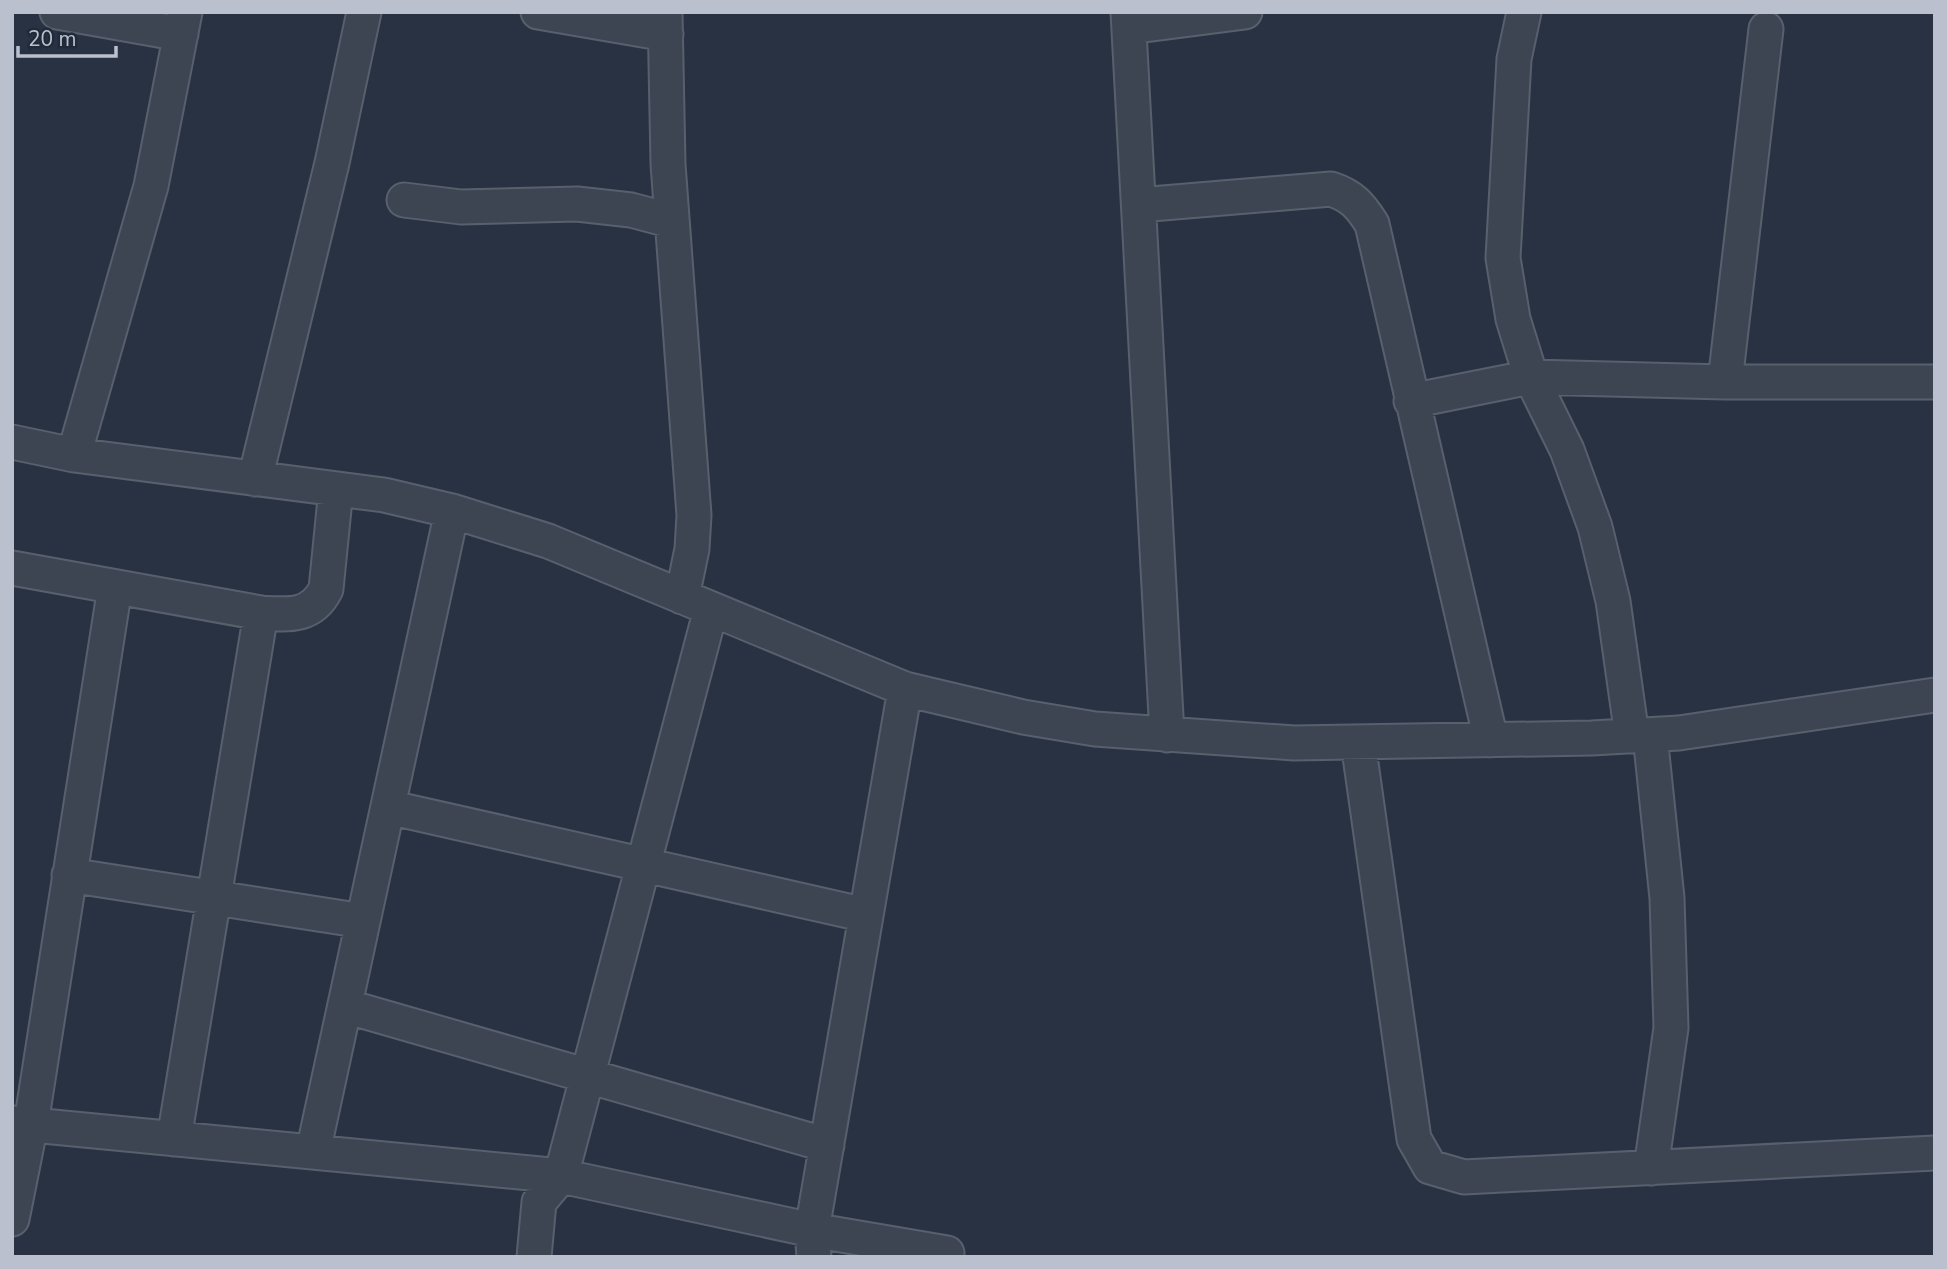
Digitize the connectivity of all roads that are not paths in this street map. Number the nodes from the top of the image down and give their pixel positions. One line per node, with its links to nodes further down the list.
1 (57, 12): 7 (street)
2 (364, 12): 19 (street)
3 (538, 12): 8 (street)
4 (1245, 12): 6 (street)
5 (1524, 12): 13 (street)
6 (1129, 20): 11 (street)
7 (183, 23): 18 (street)
8 (666, 23): 12 (street)
9 (1766, 29): 14 (street)
10 (404, 200): 12 (street)
11 (1139, 205): 16 (street); 28 (street)
12 (672, 221): 24 (street)
13 (1531, 377): 14 (street); 16 (street); 29 (street)
14 (1725, 382): 15 (street)
15 (1935, 383)
16 (1411, 401): 30 (street)
17 (12, 442): 18 (street)
18 (74, 455): 19 (street)
19 (255, 480): 20 (street)
20 (336, 489): 21 (street); 25 (street)
21 (452, 511): 24 (street); 32 (street)
22 (12, 568): 23 (street)
23 (115, 587): 25 (street); 34 (street)
24 (697, 603): 26 (street); 33 (street)
25 (261, 613): 35 (street)
26 (905, 689): 28 (street); 36 (street)
27 (1935, 695): 29 (street)
28 (1167, 735): 31 (street)
29 (1641, 735): 30 (street); 45 (street)
30 (1491, 740): 31 (street)
31 (1358, 742): 45 (street)
32 (388, 807): 33 (street); 37 (street)
33 (643, 865): 36 (street); 39 (street)
34 (69, 876): 35 (street); 40 (street)
35 (214, 900): 37 (street); 41 (street)
36 (866, 915): 42 (street)
37 (363, 921): 38 (street)
38 (345, 1006): 39 (street); 43 (street)
39 (587, 1077): 42 (street); 46 (street)
40 (21, 1124): 41 (street); 47 (street)
41 (174, 1139): 43 (street)
42 (827, 1145): 48 (street)
43 (313, 1152): 46 (street)
44 (1935, 1153): 45 (street)
45 (1651, 1168)
46 (561, 1176): 48 (street); 50 (street)
47 (12, 1219)
48 (813, 1243): 49 (street)
49 (947, 1253)
50 (534, 1257)

